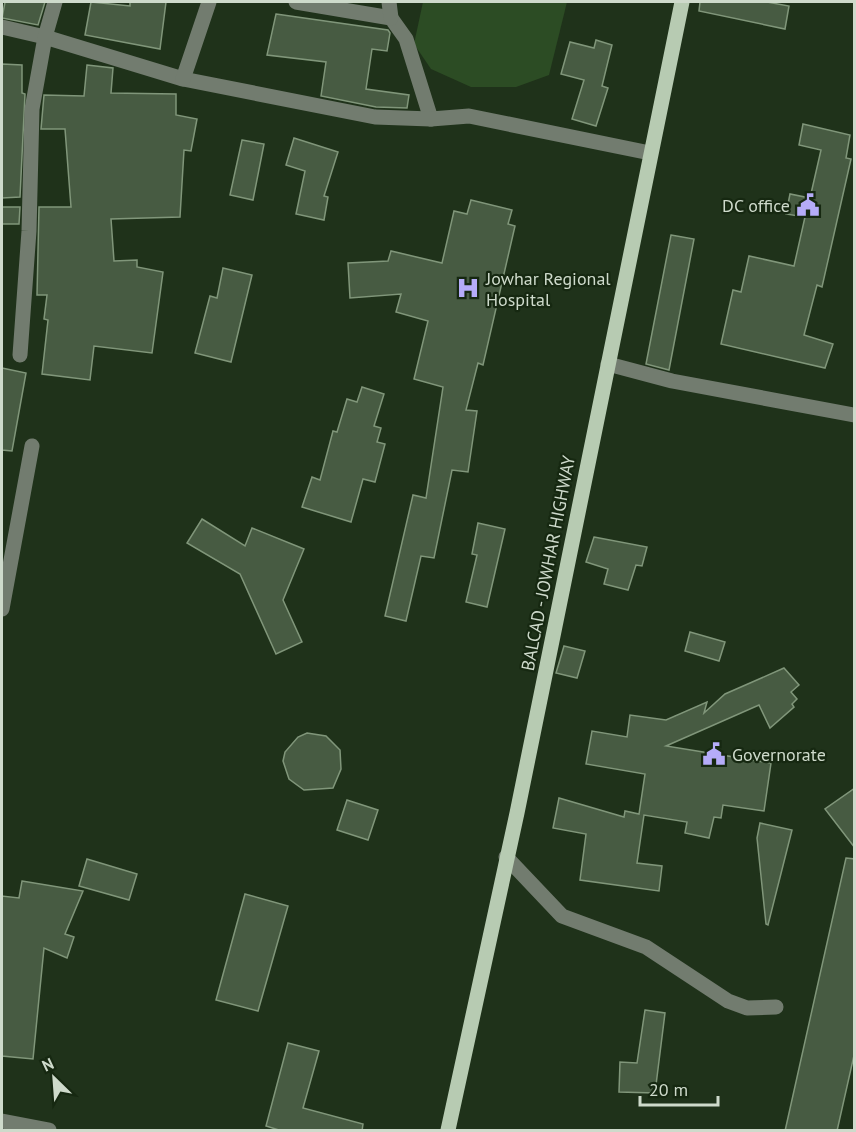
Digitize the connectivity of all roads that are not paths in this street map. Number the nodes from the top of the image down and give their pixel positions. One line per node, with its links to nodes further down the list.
1 (56, 2): 8 (street)
2 (209, 2): 9 (street)
3 (296, 2): 6 (street)
4 (389, 2): 6 (street)
5 (682, 2): 11 (main road, BALCAD - JOWHAR HIGHWAY)
6 (391, 18): 10 (street)
7 (2, 27): 8 (street)
8 (45, 37): 9 (street); 12 (street)
9 (183, 79): 10 (street)
10 (431, 119): 11 (street)
11 (650, 153): 13 (main road, BALCAD - JOWHAR HIGHWAY)
12 (20, 355)
13 (608, 364): 14 (street); 17 (main road, BALCAD - JOWHAR HIGHWAY)
14 (855, 415)
15 (32, 446): 16 (street)
16 (2, 609)
17 (506, 857): 18 (street); 21 (main road, BALCAD - JOWHAR HIGHWAY)
18 (776, 1007)
19 (2, 1121): 20 (street)
20 (49, 1131)
21 (448, 1131)

